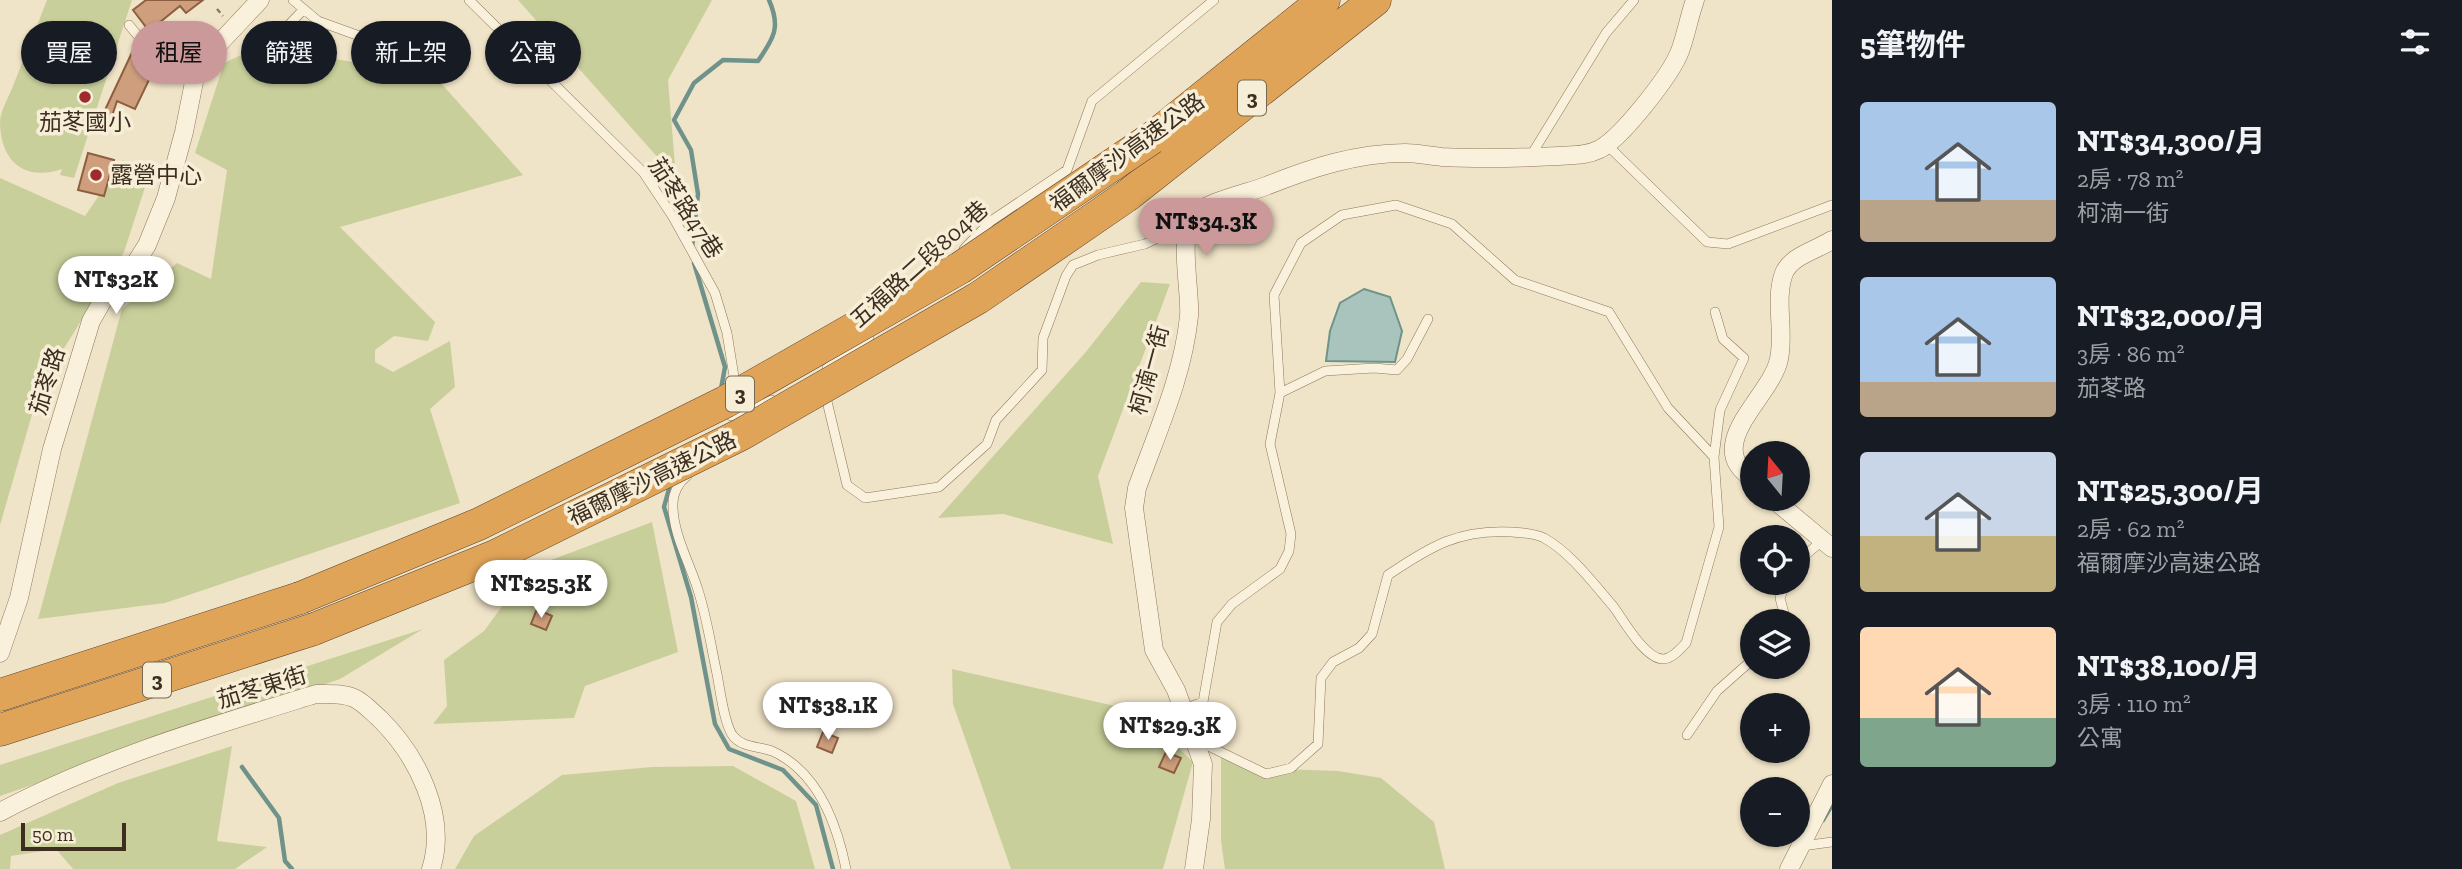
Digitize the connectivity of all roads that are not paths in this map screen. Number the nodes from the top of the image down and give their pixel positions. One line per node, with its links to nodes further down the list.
1 (260, 0): 13 (street, 茄苳路)
2 (293, 0): 9 (lane)
3 (469, 0): 31 (lane, 茄苳路47巷)
4 (1214, 0): 21 (lane, 五福路二段804巷)
5 (1324, 0): 39 (highway, 福爾摩沙高速公路 / 3, bridge)
6 (1375, 0): 41 (highway, 福爾摩沙高速公路 / 3, bridge)
7 (1634, 0): 17 (lane)
8 (1695, 0): 16 (street)
9 (304, 9): 10 (lane); 14 (lane)
10 (292, 21)
11 (129, 25): 12 (lane)
12 (131, 28)
13 (227, 32)
14 (351, 33)
15 (194, 84): 37 (street, 茄苳路)
16 (1606, 144): 17 (street); 18 (lane)
17 (1529, 158): 19 (street)
18 (1832, 205)
19 (1191, 223): 27 (lane); 40 (street, 柯湳一街)
20 (1832, 240): 33 (street)
21 (959, 253)
22 (951, 262): 25 (lane, 五福路二段804巷)
23 (1715, 312): 32 (lane)
24 (1429, 319): 29 (lane)
25 (890, 321)
26 (880, 328): 27 (lane, 五福路二段804巷)
27 (822, 380): 28 (lane)
28 (796, 391)
29 (1280, 393): 32 (lane); 40 (lane)
30 (783, 396): 31 (lane)
31 (731, 416): 51 (lane, 茄苳路47巷)
32 (1714, 457): 43 (lane)
33 (1740, 469)
34 (1787, 511): 35 (street)
35 (1827, 545): 36 (lane)
36 (1810, 555)
37 (1, 650)
38 (1740, 671): 42 (lane)
39 (0, 695)
40 (1184, 709): 43 (street, 柯湳一街)
41 (0, 730)
42 (1687, 736)
43 (1196, 740): 52 (street, 柯湳一街)
44 (1832, 784): 46 (street)
45 (0, 812): 50 (street, 茄苳東街)
46 (1810, 829)
47 (1832, 842): 48 (lane)
48 (1810, 845)
49 (1801, 847): 53 (street)
50 (431, 869)
51 (846, 869)
52 (1194, 869)
53 (1789, 869)

